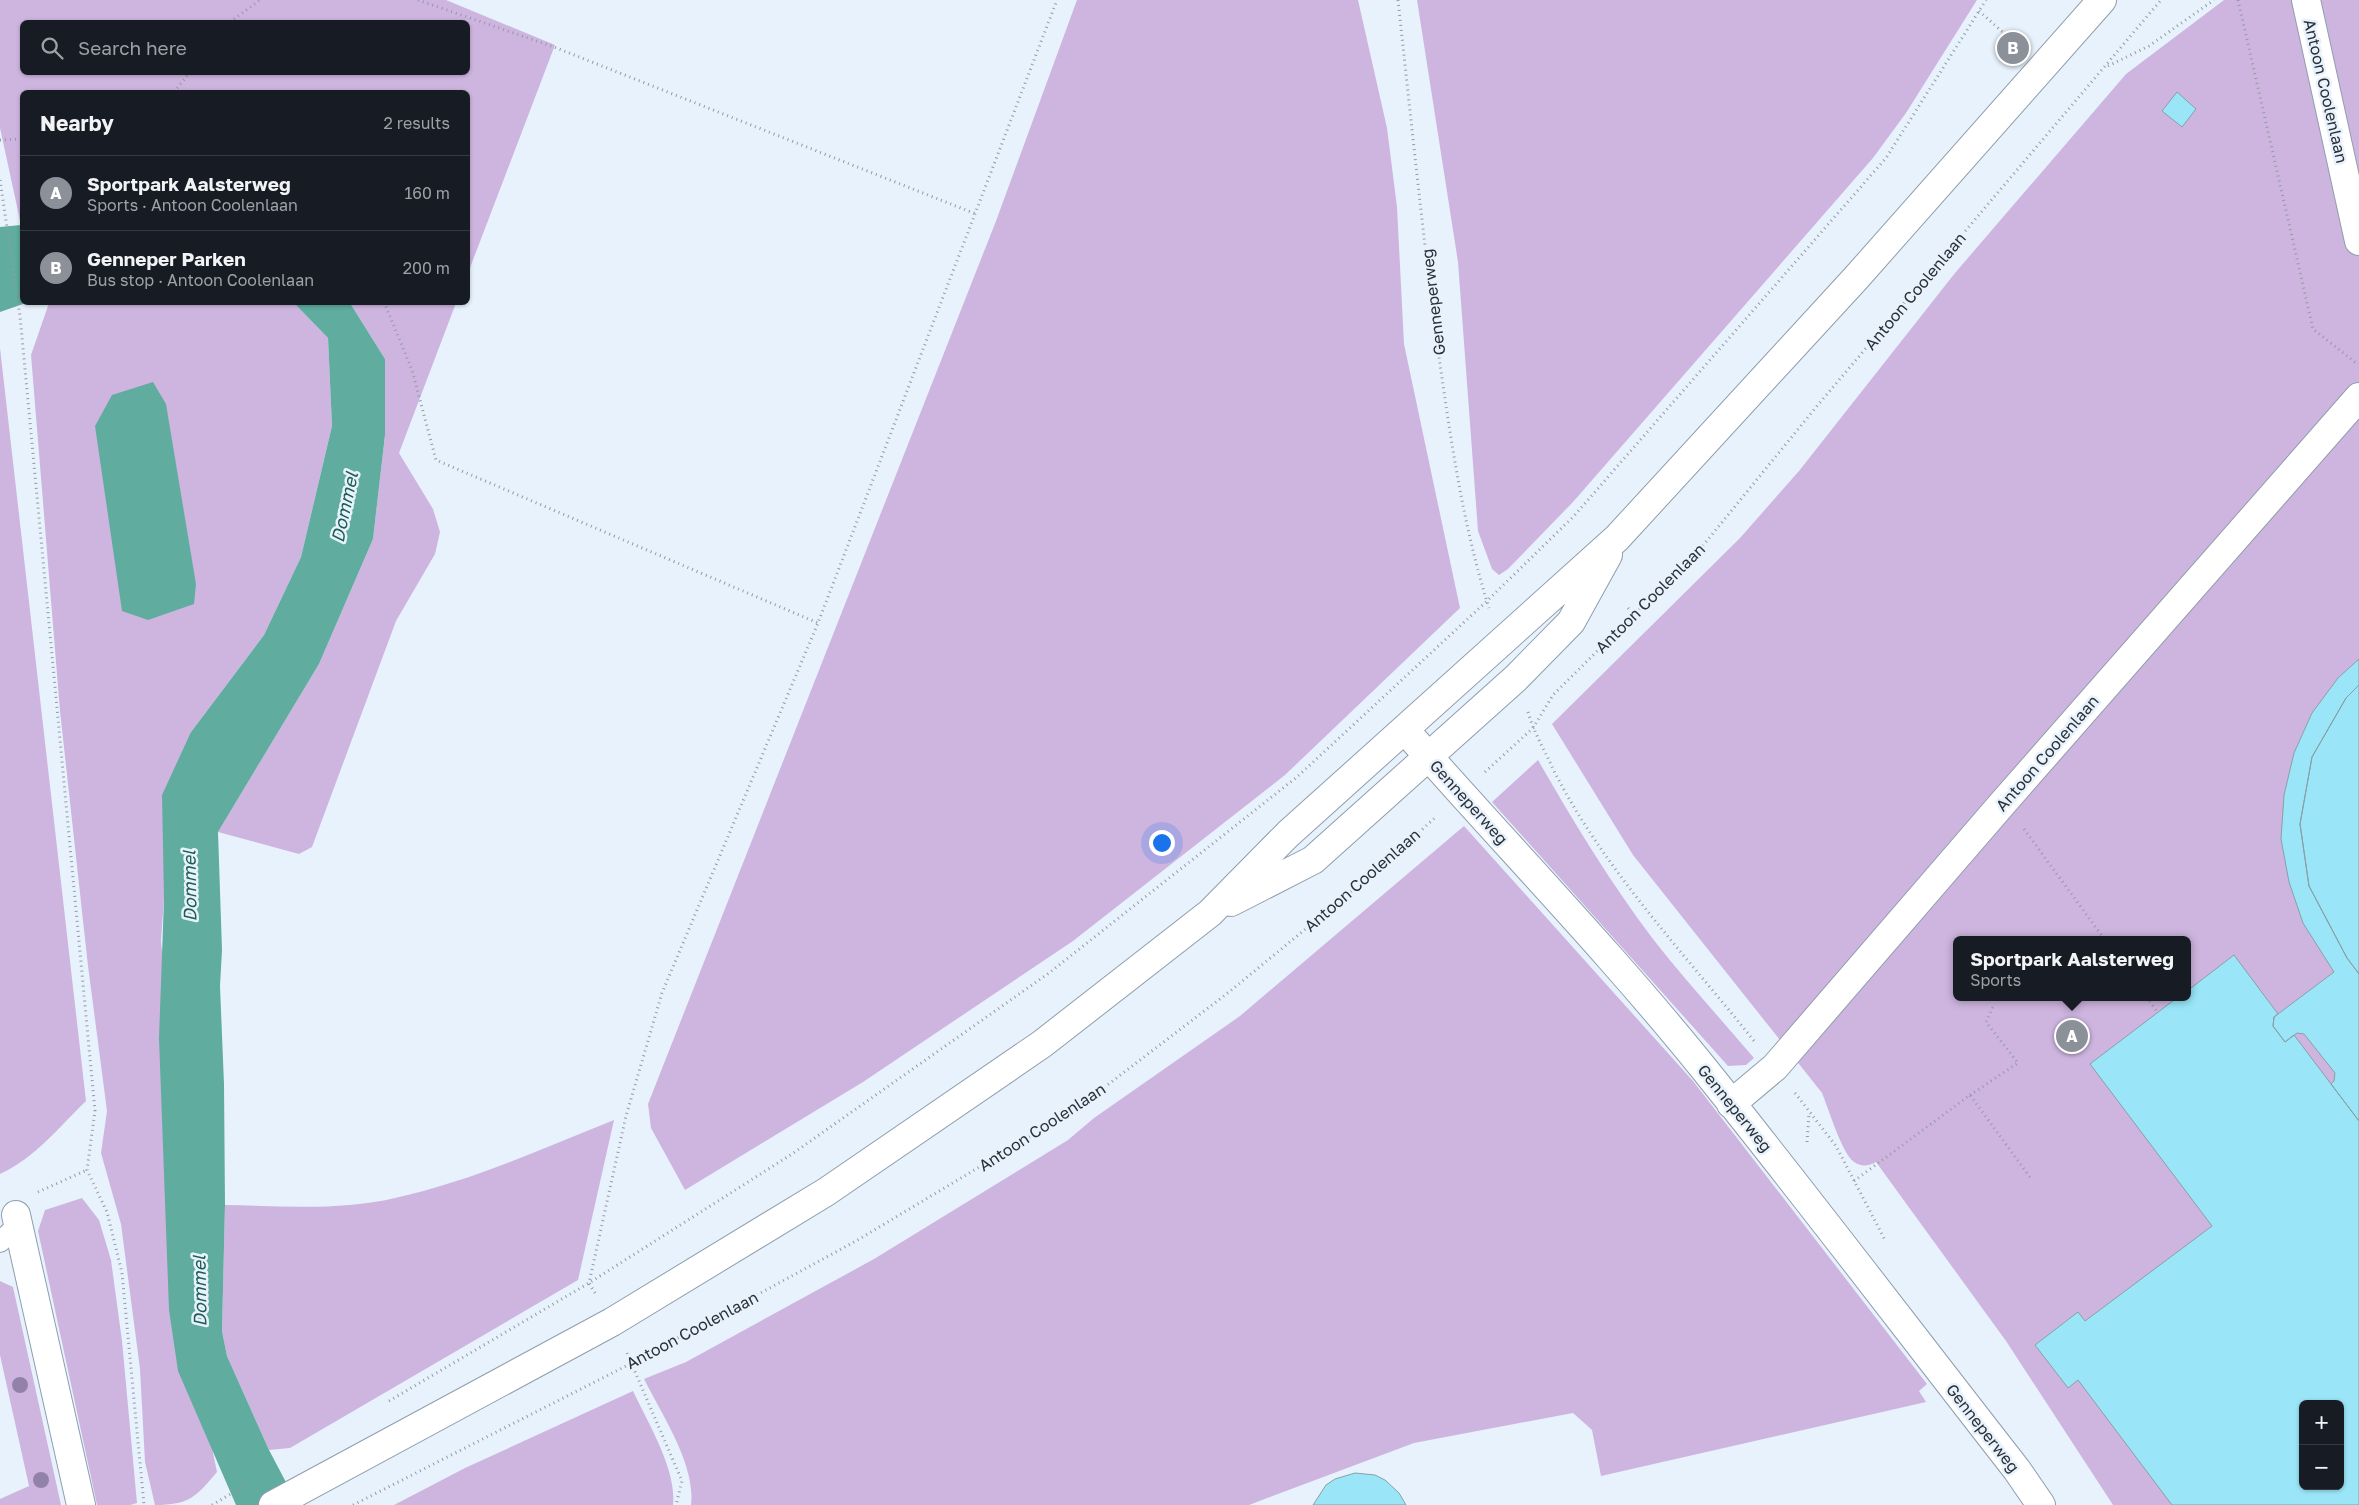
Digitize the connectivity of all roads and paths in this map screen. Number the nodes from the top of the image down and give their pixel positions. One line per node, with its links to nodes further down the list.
1 (260, 0): 12 (path)
2 (418, 0): 20 (path)
3 (1057, 0): 20 (path)
4 (1398, 0): 26 (path, Genneperweg)
5 (1986, 0): 11 (path)
6 (2102, 0): 25 (main road)
7 (2160, 0): 14 (path, Antoon Coolenlaan)
8 (2214, 0): 14 (path)
9 (2238, 0): 23 (path)
10 (2306, 0): 21 (main road, Antoon Coolenlaan)
11 (1979, 11): 13 (path); 26 (path)
12 (233, 20)
13 (2006, 35)
14 (2105, 68): 28 (path, Antoon Coolenlaan)
15 (188, 75): 16 (path)
16 (176, 90)
17 (20, 138): 18 (path)
18 (0, 140)
19 (0, 180): 43 (path)
20 (976, 214): 29 (path)
21 (2359, 241)
22 (385, 305): 29 (path)
23 (2359, 366)
24 (2359, 397): 34 (main road, Antoon Coolenlaan)
25 (1617, 538): 31 (main road); 32 (main road)
26 (1487, 601): 48 (path)
27 (1628, 608): 28 (path)
28 (1634, 614): 30 (path, Antoon Coolenlaan)
29 (818, 623): 48 (path)
30 (1533, 728): 33 (path, Antoon Coolenlaan); 40 (path)
31 (1405, 730): 32 (main road, Genneperweg); 35 (main road)
32 (1429, 757): 33 (main road, Genneperweg); 35 (main road)
33 (1462, 794): 42 (main road, Genneperweg); 49 (path, Antoon Coolenlaan)
34 (2002, 804): 36 (path); 40 (main road, Antoon Coolenlaan)
35 (1210, 913): 53 (main road)
36 (2102, 936)
37 (2150, 1001): 39 (path)
38 (1994, 1005): 41 (path)
39 (2158, 1013)
40 (1775, 1068): 42 (main road, Antoon Coolenlaan); 45 (path)
41 (1970, 1095): 44 (path); 45 (path)
42 (1731, 1104): 56 (main road, Genneperweg)
43 (87, 1170): 46 (path); 52 (path)
44 (2032, 1180)
45 (1854, 1181): 47 (path)
46 (11, 1227): 51 (main road)
47 (1888, 1244)
48 (589, 1282): 50 (path)
49 (632, 1363): 54 (path, Antoon Coolenlaan); 55 (path)
50 (386, 1403)
51 (81, 1505)
52 (144, 1505)
53 (273, 1505)
54 (353, 1505)
55 (676, 1505)
56 (2041, 1505)

